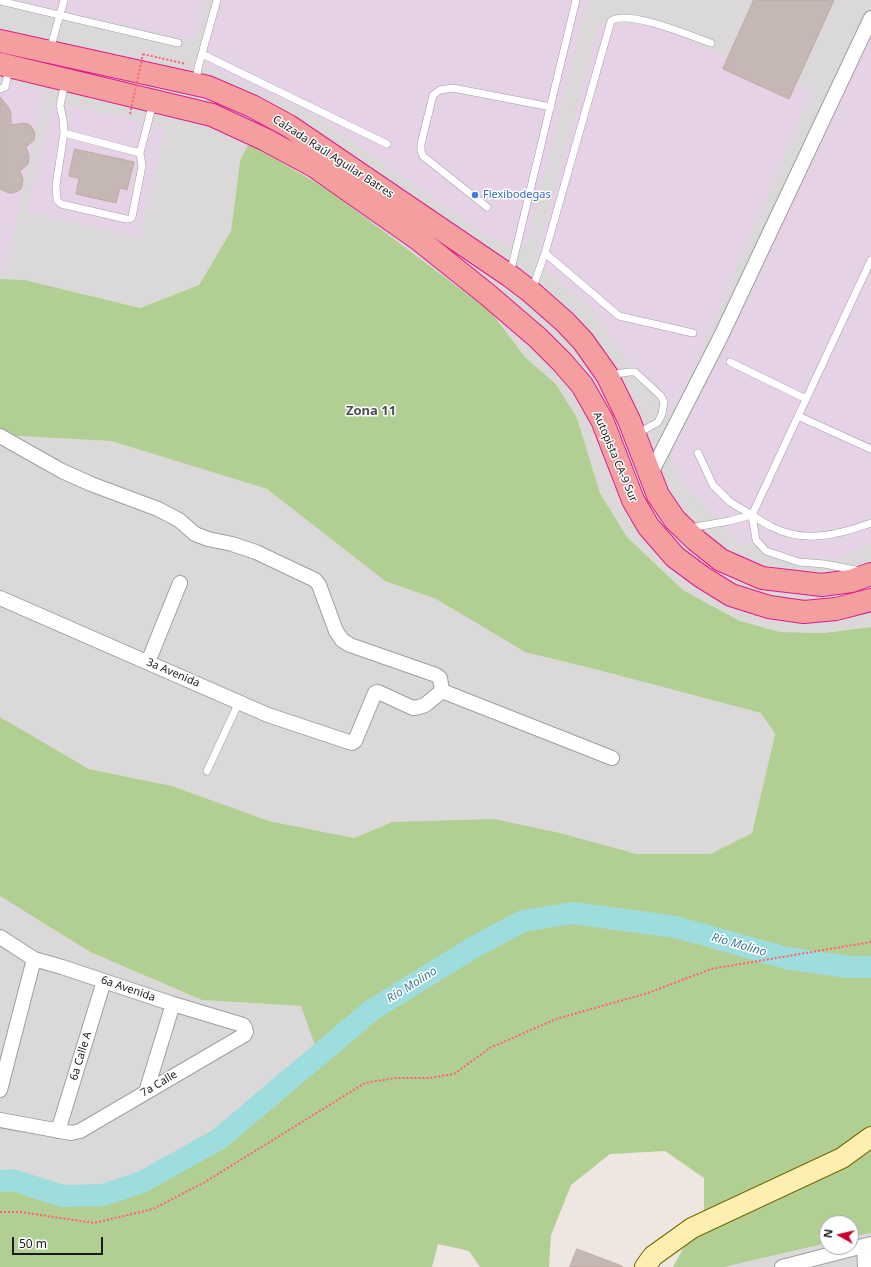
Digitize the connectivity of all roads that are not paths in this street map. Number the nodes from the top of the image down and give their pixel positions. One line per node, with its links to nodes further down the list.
1 (64, 0): 5 (lane)
2 (217, 0): 11 (lane)
3 (576, 0): 17 (lane)
4 (0, 1): 5 (lane)
5 (60, 16): 8 (lane); 10 (lane)
6 (871, 18): 36 (street)
7 (0, 41): 10 (highway, Calzada Raúl Aguilar Batres)
8 (178, 43)
9 (711, 43): 22 (lane)
10 (49, 52): 14 (highway, Calzada Raúl Aguilar Batres)
11 (202, 54): 14 (lane); 19 (lane)
12 (5, 65): 13 (highway, Calzada Raúl Aguilar Batres); 15 (lane)
13 (66, 80): 16 (highway, Calzada Raúl Aguilar Batres); 18 (lane)
14 (196, 85): 24 (highway, Calzada Raúl Aguilar Batres)
15 (0, 89)
16 (153, 100): 20 (lane); 26 (highway, Calzada Raúl Aguilar Batres)
17 (551, 106): 21 (lane); 24 (lane)
18 (64, 133): 20 (lane); 20 (lane)
19 (387, 144)
20 (140, 153)
21 (487, 207)
22 (545, 253): 25 (lane); 27 (lane)
23 (871, 260): 30 (lane)
24 (510, 276): 25 (highway); 26 (highway)
25 (531, 292): 29 (highway)
26 (488, 295): 43 (highway, Autopista CA-9 Sur)
27 (693, 333)
28 (730, 362): 30 (lane)
29 (607, 375): 32 (highway); 32 (lane)
30 (806, 399): 31 (lane)
31 (798, 416): 34 (lane); 37 (lane)
32 (635, 435): 36 (highway)
33 (0, 436): 45 (street)
34 (871, 450)
35 (698, 453): 37 (lane)
36 (650, 475): 39 (highway)
37 (752, 515): 38 (lane); 39 (lane); 40 (lane)
38 (871, 523)
39 (684, 529): 40 (highway)
40 (871, 573)
41 (180, 583): 44 (street)
42 (0, 598): 44 (street, 3a Avenida)
43 (871, 600)
44 (148, 662): 46 (street, 3a Avenida)
45 (442, 691): 46 (street, 3a Avenida); 47 (street)
46 (239, 702): 48 (lane)
47 (612, 758)
48 (207, 771)
49 (0, 937): 50 (street, 6a Avenida)
50 (34, 959): 51 (street, 6a Avenida); 54 (street)
51 (104, 981): 52 (street, 6a Avenida); 57 (street, 6a Calle A)
52 (173, 1004): 53 (street, 6a Avenida); 55 (street)
53 (238, 1038): 55 (street, 7a Calle)
54 (0, 1090)
55 (146, 1092): 57 (street, 7a Calle)
56 (0, 1120): 57 (street)
57 (58, 1131)
58 (871, 1137): 60 (main road)
59 (867, 1254): 61 (street)
60 (645, 1267)
61 (782, 1267)

